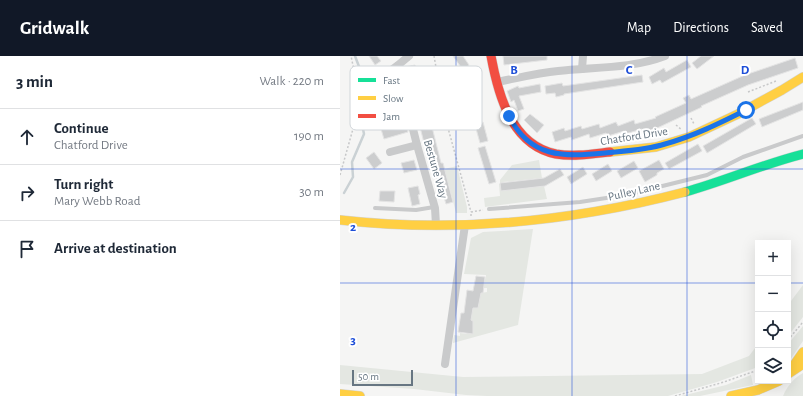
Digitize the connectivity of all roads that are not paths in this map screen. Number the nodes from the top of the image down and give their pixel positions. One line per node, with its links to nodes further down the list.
1 (409, 56): 5 (street)
2 (491, 56): 8 (main road)
3 (583, 56): 6 (street)
4 (665, 56): 6 (street)
5 (397, 66)
6 (582, 69): 8 (street)
7 (803, 77): 8 (main road, Chatford Drive)
8 (498, 82)
9 (413, 130): 11 (street, Bestune Way)
10 (803, 136): 16 (lane)
11 (417, 145): 12 (street); 14 (street, Bestune Way)
12 (390, 152)
13 (803, 154): 19 (main road, Pulley Lane)
14 (434, 207): 15 (lane); 18 (street, Bestune Way)
15 (374, 208)
16 (489, 209)
17 (340, 220): 18 (main road, Pulley Lane)
18 (436, 225): 19 (main road, Pulley Lane)
19 (465, 225): 21 (street)
20 (803, 352): 23 (main road)
21 (445, 364)
22 (803, 364): 24 (main road)
23 (791, 369)
24 (791, 371)
25 (773, 384): 30 (main road)
26 (778, 384): 27 (main road)
27 (775, 391)
28 (340, 394): 29 (main road)
29 (360, 396)
30 (731, 396)

